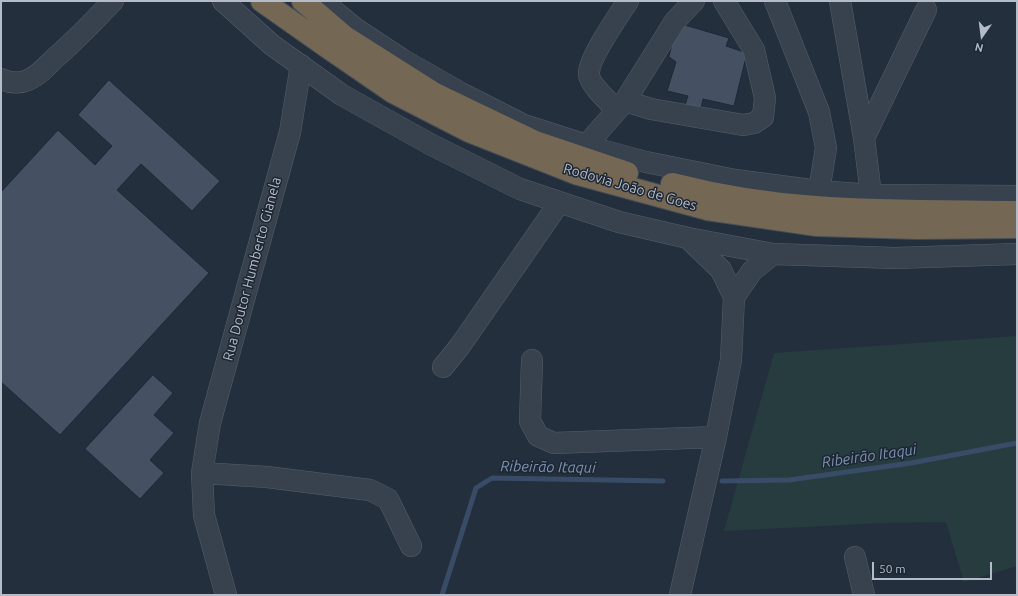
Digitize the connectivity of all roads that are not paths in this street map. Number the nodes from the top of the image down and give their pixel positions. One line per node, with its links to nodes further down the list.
1 (113, 1): 13 (street)
2 (223, 1): 12 (street)
3 (262, 1): 22 (highway, Rodovia João de Goes)
4 (303, 1): 21 (highway, Rodovia João de Goes)
5 (322, 1): 17 (street)
6 (628, 1): 14 (street)
7 (694, 1): 14 (street)
8 (724, 1): 14 (street)
9 (775, 1): 17 (street)
10 (840, 1): 15 (street)
11 (926, 10): 15 (street)
12 (301, 65): 20 (street); 30 (street, Rua Doutor Humberto Gianela)
13 (1, 79)
14 (621, 106): 16 (street)
15 (864, 138): 18 (street)
16 (590, 141)
17 (819, 191): 18 (street)
18 (872, 195): 19 (street)
19 (1017, 196)
20 (559, 203): 23 (street); 28 (street)
21 (1017, 212)
22 (1017, 227)
23 (688, 238): 24 (street); 26 (street)
24 (772, 254): 25 (street); 26 (street)
25 (1017, 254)
26 (734, 297): 29 (street)
27 (532, 360): 29 (street)
28 (443, 367)
29 (716, 437): 34 (street)
30 (202, 472): 31 (street); 33 (street, Rua Doutor Humberto Gianela)
31 (411, 546)
32 (855, 557): 35 (street)
33 (226, 595)
34 (680, 595)
35 (864, 595)

